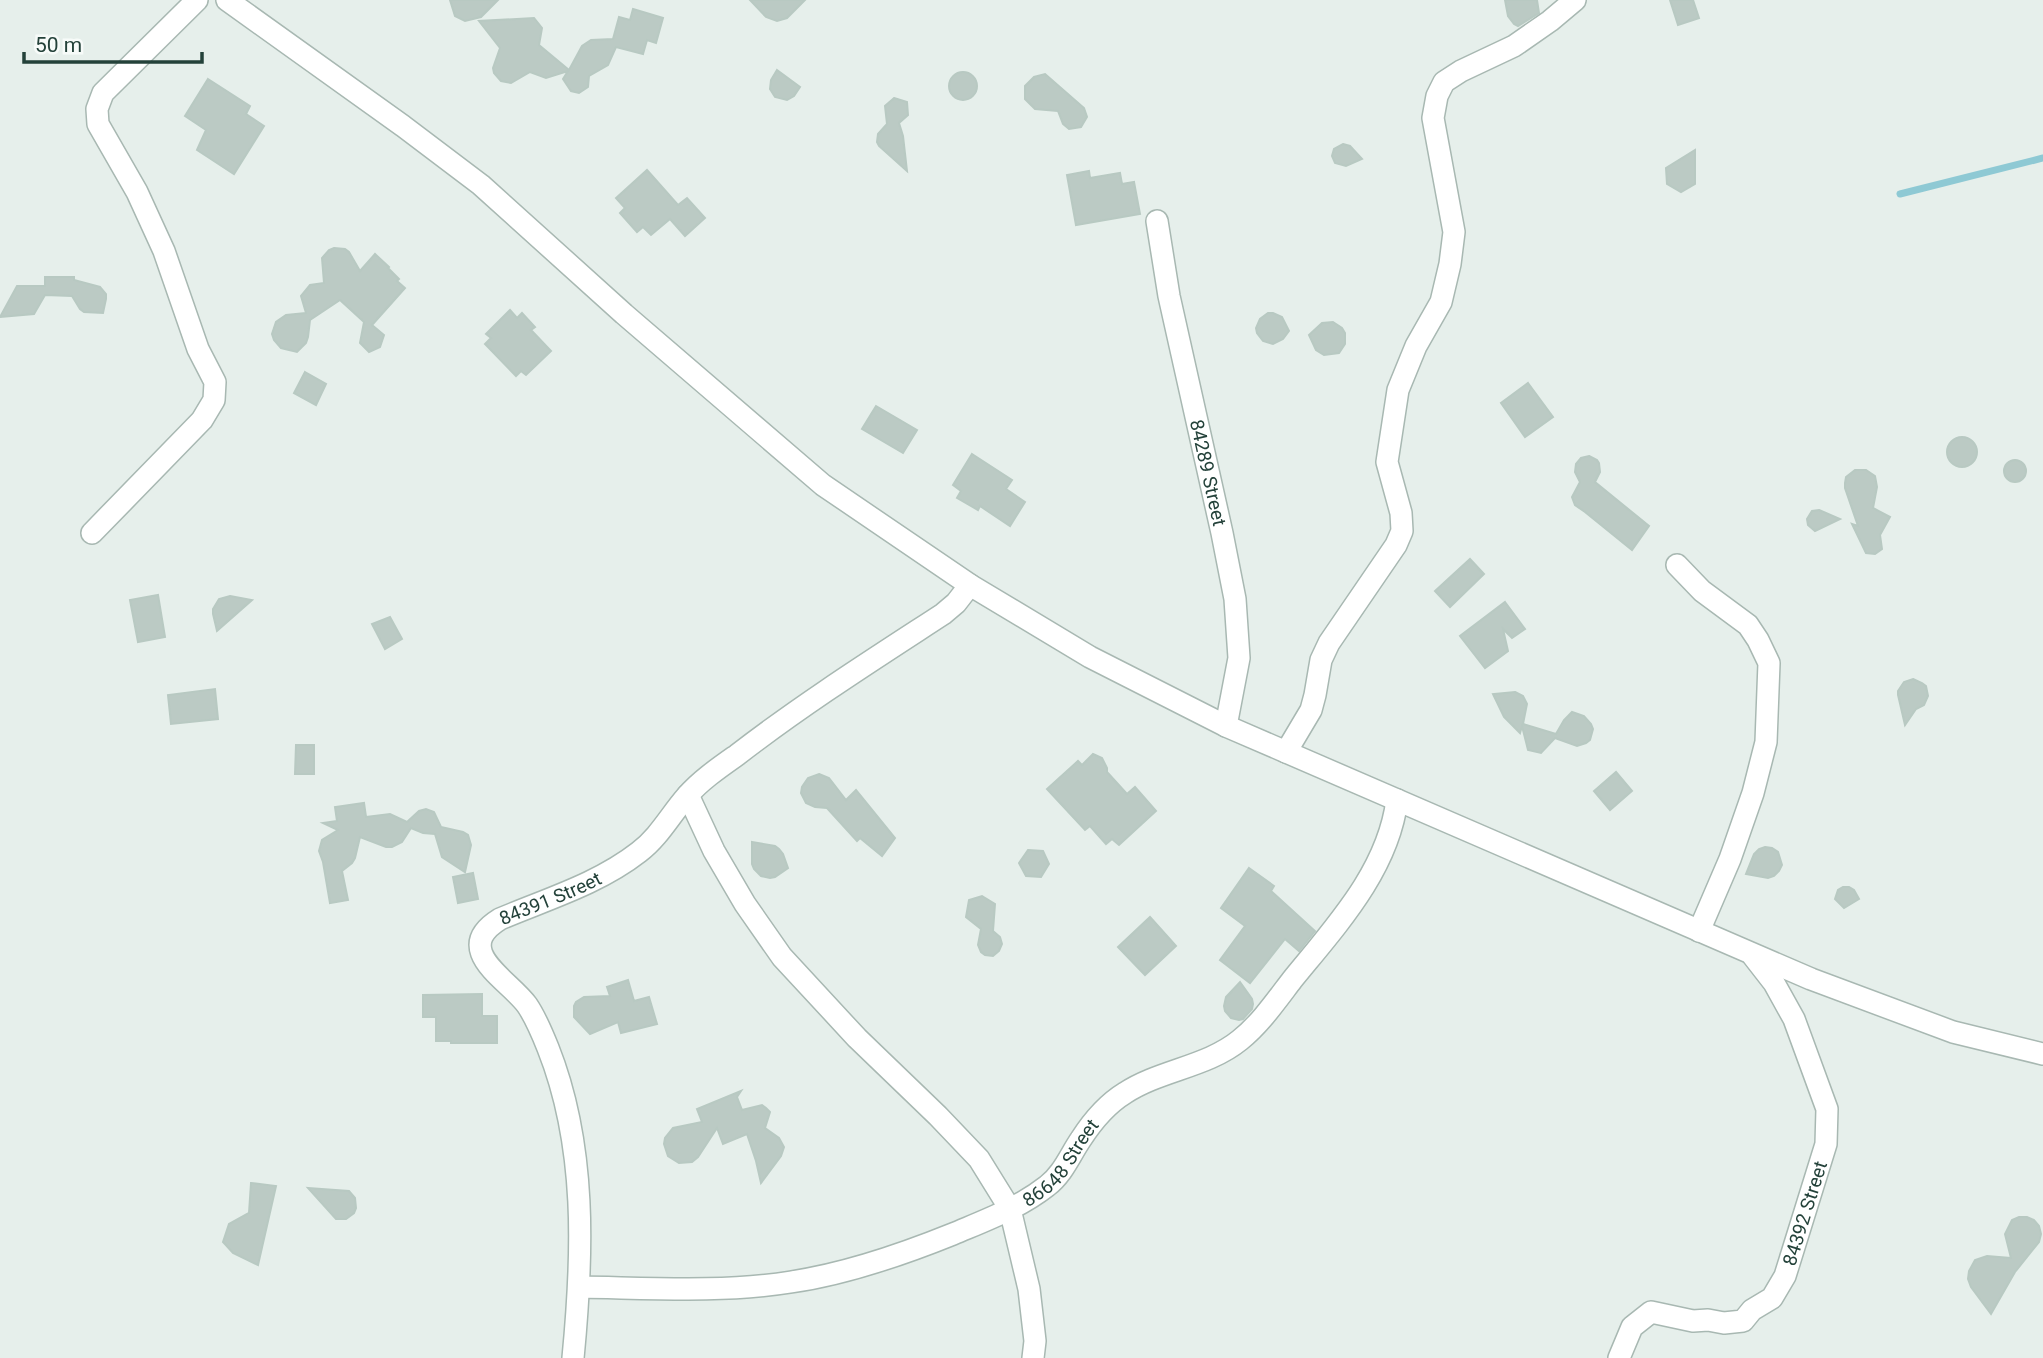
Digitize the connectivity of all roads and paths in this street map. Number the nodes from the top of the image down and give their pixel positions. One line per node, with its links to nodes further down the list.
1 (197, 0): 5 (street)
2 (227, 0): 7 (street)
3 (1575, 0): 9 (street)
4 (1157, 221): 8 (street, 84289 Street)
5 (92, 533)
6 (1677, 565): 12 (street)
7 (970, 584): 8 (street); 10 (street, 84391 Street)
8 (1226, 726): 9 (street)
9 (1286, 752): 11 (street)
10 (688, 794): 15 (street); 16 (street, 84391 Street)
11 (1397, 800): 12 (street); 15 (street, 86648 Street)
12 (1699, 931): 13 (street)
13 (1752, 955): 14 (street); 19 (street, 84392 Street)
14 (2043, 1054)
15 (1010, 1209): 16 (street, 86648 Street); 18 (street)
16 (579, 1287): 17 (street, 84391 Street)
17 (573, 1358)
18 (1033, 1358)
19 (1619, 1358)

